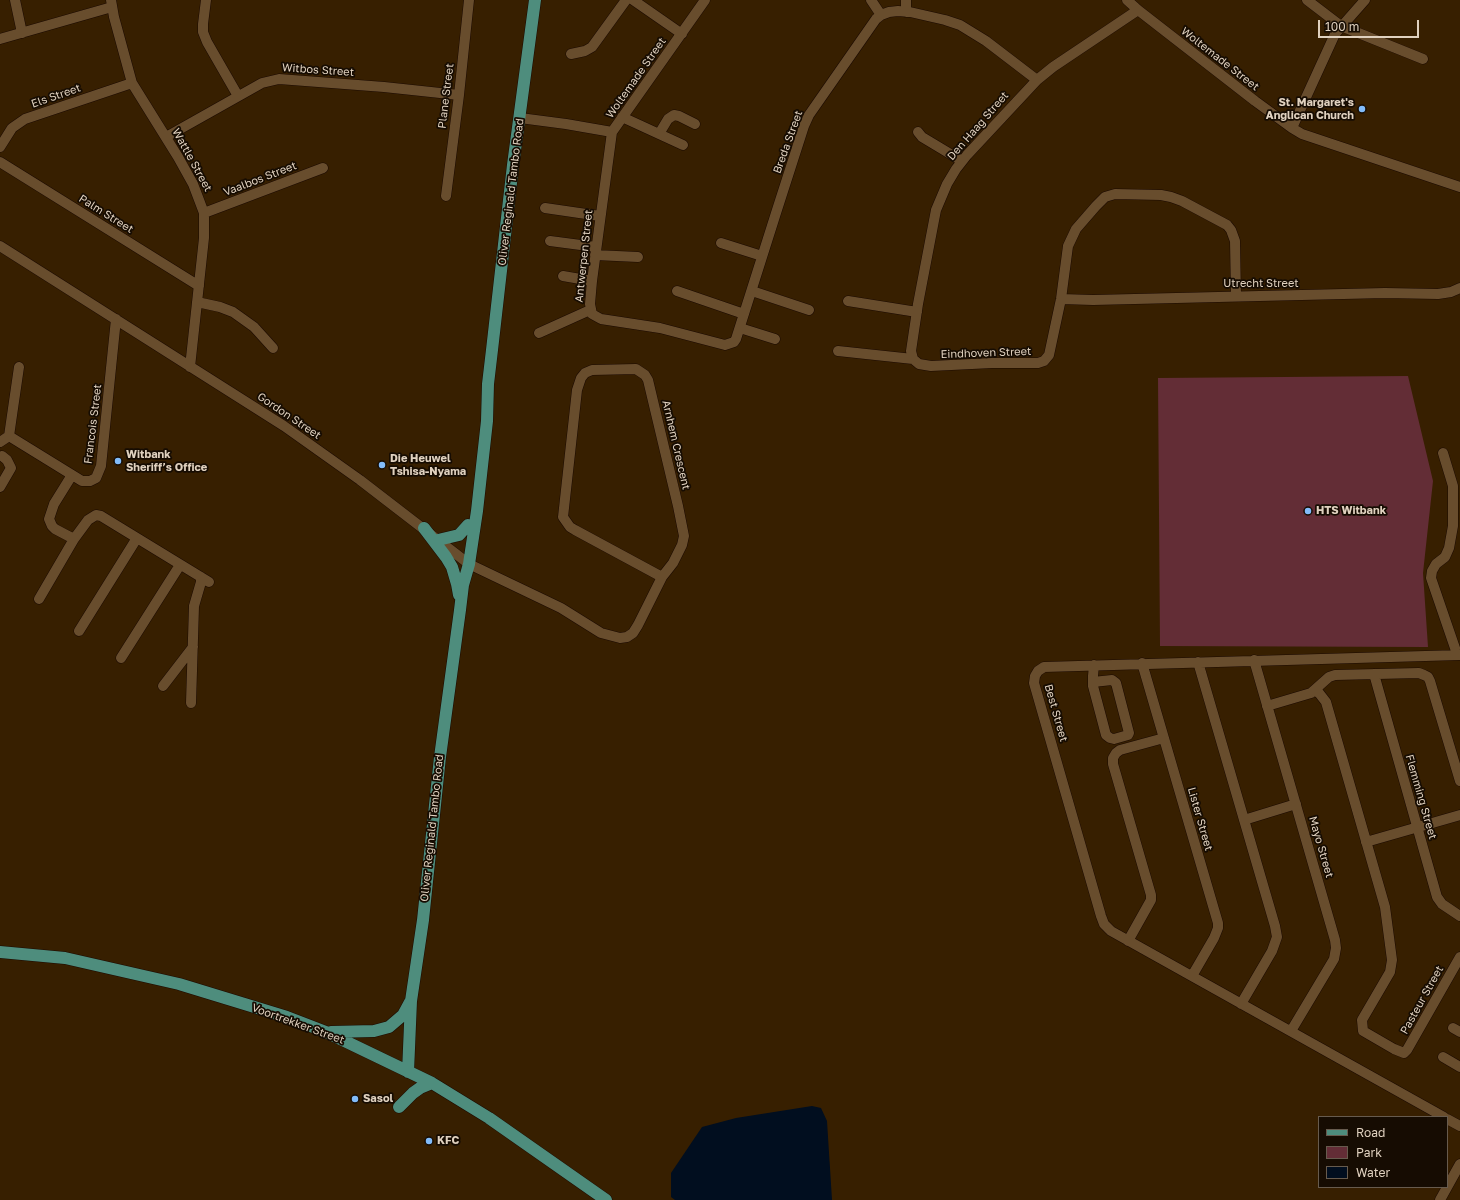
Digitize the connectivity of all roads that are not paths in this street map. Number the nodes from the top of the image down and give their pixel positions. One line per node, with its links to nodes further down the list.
1 (15, 0): 18 (street)
2 (206, 0): 26 (street)
3 (469, 0): 25 (street, Plane Street)
4 (535, 0): 28 (main road, Oliver Reginald Tambo Road)
5 (626, 0): 21 (street)
6 (633, 0): 19 (street)
7 (705, 0): 19 (street, Woltemade Street)
8 (870, 0): 16 (street)
9 (906, 0): 15 (street)
10 (1127, 0): 14 (street, Woltemade Street)
11 (1307, 0): 17 (street)
12 (1362, 1): 17 (street)
13 (111, 4): 18 (street); 24 (street, Wattle Street)
14 (1138, 10): 23 (street, Den Haag Street); 30 (street, Woltemade Street)
15 (906, 12): 16 (street); 23 (street)
16 (881, 15): 49 (street, Breda Street)
17 (1341, 26): 22 (street); 30 (street)
18 (22, 33): 20 (street)
19 (682, 34): 27 (street, Woltemade Street)
20 (0, 39)
21 (571, 54)
22 (1423, 59)
23 (1037, 80): 38 (street, Den Haag Street)
24 (132, 83): 34 (street, Wattle Street); 36 (street, Els Street)
25 (459, 95): 26 (street, Witbos Street); 41 (street, Plane Street)
26 (238, 96): 34 (street, Witbos Street)
27 (622, 117): 31 (street, Woltemade Street); 33 (street)
28 (520, 118): 31 (street, Woltemade Street); 75 (main road, Oliver Reginald Tambo Road)
29 (695, 124): 33 (street)
30 (1292, 128): 40 (street, Woltemade Street)
31 (612, 132): 44 (street, Antwerpen Street)
32 (918, 132): 38 (street)
33 (659, 134): 35 (street)
34 (166, 137): 43 (street, Wattle Street)
35 (683, 145)
36 (0, 147)
37 (0, 162): 53 (street, Palm Street)
38 (962, 162): 63 (street, Den Haag Street)
39 (324, 168): 43 (street, Vaalbos Street)
40 (1460, 187)
41 (446, 196)
42 (545, 208): 44 (street)
43 (204, 213): 53 (street, Wattle Street)
44 (600, 216): 48 (street, Antwerpen Street)
45 (550, 241): 48 (street)
46 (721, 243): 49 (street)
47 (0, 246): 65 (street, Gordon Street)
48 (596, 251): 50 (street); 52 (street, Antwerpen Street)
49 (762, 256): 56 (street, Breda Street)
50 (638, 257)
51 (563, 276): 52 (street)
52 (592, 281): 61 (street, Antwerpen Street)
53 (199, 286): 60 (street, Wattle Street)
54 (1460, 288): 57 (street, Utrecht Street)
55 (677, 291): 64 (street)
56 (752, 291): 62 (street); 64 (street, Breda Street)
57 (1236, 296): 58 (street, Utrecht Street); 58 (street, Eindhoven Street)
58 (1061, 299): 72 (street, Eindhoven Street)
59 (848, 301): 63 (street)
60 (197, 302): 70 (street); 73 (street, Wattle Street)
61 (590, 310): 66 (street, Antwerpen Street); 68 (street)
62 (809, 310)
63 (917, 312): 72 (street, Den Haag Street)
64 (744, 314): 67 (street, Breda Street)
65 (116, 319): 73 (street, Gordon Street); 79 (street, Francois Street)
66 (660, 328): 67 (street, Breda Street)
67 (740, 328): 69 (street)
68 (539, 333)
69 (775, 339)
70 (273, 348)
71 (838, 351): 72 (street, Eindhoven Street)
72 (913, 359)
73 (190, 366): 82 (street, Gordon Street)
74 (19, 367): 76 (street)
75 (488, 384): 81 (main road, Oliver Reginald Tambo Road); 86 (main road, Oliver Reginald Tambo Road)
76 (4, 437): 79 (street, Francois Street)
77 (1443, 453): 95 (street, Best Street)
78 (2, 456): 80 (street)
79 (72, 475): 84 (street)
80 (0, 487)
81 (468, 525): 85 (main road); 86 (main road, Oliver Reginald Tambo Road)
82 (424, 528): 85 (street, Gordon Street); 90 (main road)
83 (137, 538): 84 (street); 87 (street); 91 (street)
84 (74, 539): 89 (street)
85 (438, 540): 86 (street, Gordon Street)
86 (466, 562): 90 (main road, Oliver Reginald Tambo Road); 92 (street, Gordon Street)
87 (180, 565): 93 (street); 94 (street)
88 (662, 577): 88 (street, Arnhem Crescent); 92 (street, Arnhem Crescent)
89 (39, 599)
90 (460, 610): 117 (main road, Oliver Reginald Tambo Road)
91 (79, 631)
92 (627, 637)
93 (193, 647): 101 (street); 103 (street)
94 (121, 658)
95 (1254, 660): 96 (street, Best Street); 104 (street, Mayo Street)
96 (1198, 662): 97 (street, Best Street); 109 (street)
97 (1142, 664): 98 (street, Best Street); 105 (street, Lister Street)
98 (1094, 665): 100 (street); 113 (street, Best Street)
99 (1374, 674): 102 (street); 106 (street); 110 (street, Flemming Street)
100 (1093, 682): 100 (street)
101 (163, 686)
102 (1315, 691): 104 (street); 111 (street)
103 (191, 703)
104 (1267, 706): 107 (street, Mayo Street)
105 (1164, 738): 113 (street); 116 (street, Lister Street)
106 (1460, 780)
107 (1296, 804): 109 (street); 119 (street, Mayo Street)
108 (1460, 815): 110 (street)
109 (1244, 820): 118 (street)
110 (1417, 827): 111 (street); 112 (street, Flemming Street)
111 (1366, 842): 115 (street, Pasteur Street)
112 (1460, 916)
113 (1128, 941): 116 (street)
114 (0, 952): 120 (main road, Voortrekker Street)
115 (1460, 957)
116 (1192, 976): 118 (street)
117 (411, 1001): 120 (main road); 123 (main road, Oliver Reginald Tambo Road)
118 (1241, 1004): 119 (street)
119 (1291, 1031): 126 (street)
120 (326, 1032): 123 (main road, Voortrekker Street)
121 (1443, 1057): 122 (street)
122 (1460, 1067)
123 (408, 1072): 124 (main road, Voortrekker Street)
124 (432, 1083): 125 (main road); 132 (main road, Voortrekker Street)
125 (399, 1107)
126 (1442, 1116)
127 (1448, 1120): 128 (street)
128 (1460, 1126)
129 (1460, 1164): 130 (street)
130 (1448, 1186)
131 (1447, 1188): 133 (street)
132 (606, 1200)
133 (1440, 1200)

